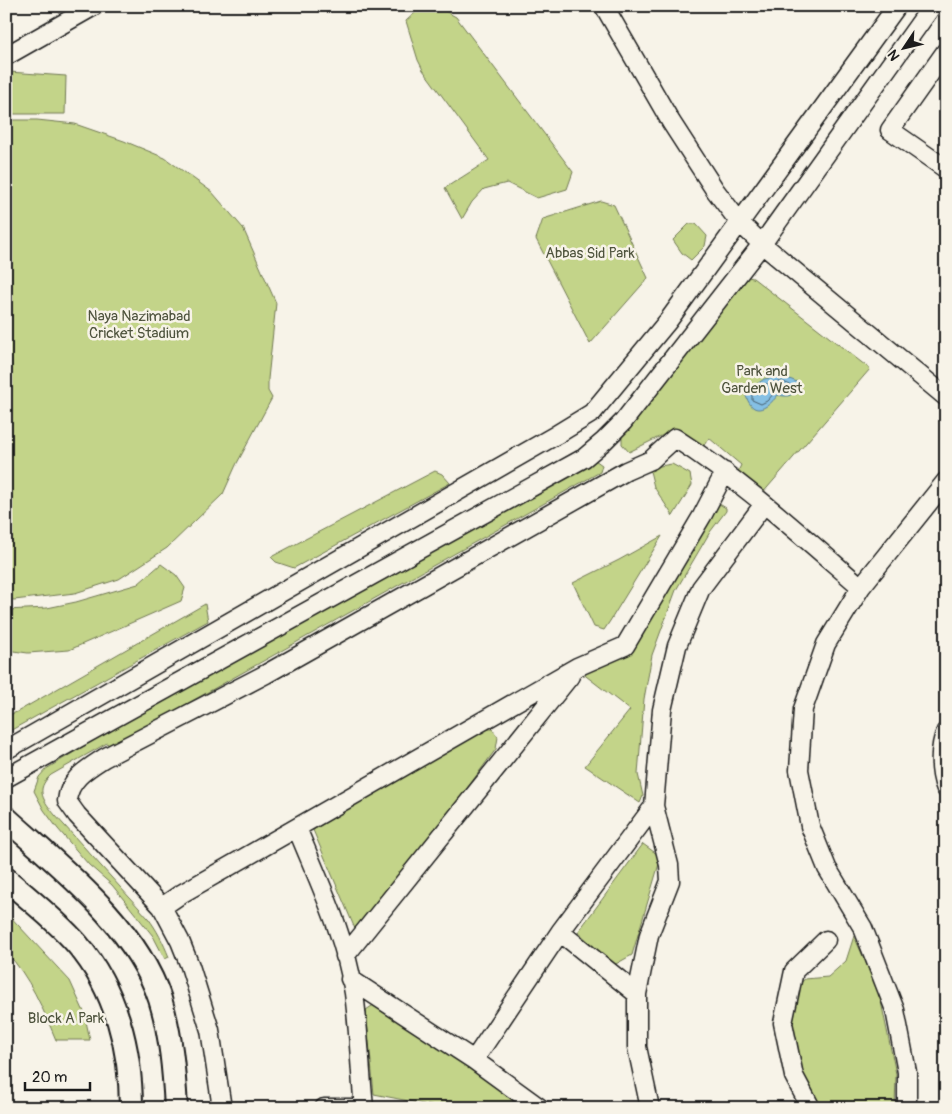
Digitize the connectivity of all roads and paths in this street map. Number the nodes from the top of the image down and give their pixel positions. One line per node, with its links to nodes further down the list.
1 (94, 6): 6 (street)
2 (604, 6): 8 (street)
3 (897, 6): 8 (street)
4 (932, 6): 9 (street)
5 (946, 51): 7 (street)
6 (6, 56)
7 (946, 169)
8 (740, 223): 9 (street); 17 (street)
9 (762, 244): 10 (street); 18 (street)
10 (946, 398)
11 (725, 472): 13 (street); 15 (street); 24 (street)
12 (946, 481): 14 (street)
13 (764, 504): 14 (street); 20 (street)
14 (861, 587): 39 (street)
15 (577, 667): 22 (street); 27 (street)
16 (946, 731): 19 (street)
17 (6, 750)
18 (6, 778)
19 (946, 789)
20 (654, 806): 25 (street); 29 (street)
21 (6, 818): 32 (street)
22 (297, 828): 24 (street); 27 (street)
23 (6, 879): 31 (street)
24 (162, 907): 33 (street)
25 (560, 932): 29 (street); 30 (street)
26 (826, 940): 38 (street)
27 (345, 956): 28 (street)
28 (350, 979): 30 (street); 35 (street)
29 (637, 994): 37 (street)
30 (474, 1060): 36 (street)
31 (131, 1108)
32 (176, 1108)
33 (222, 1108)
34 (324, 1108): 35 (street)
35 (365, 1108)
36 (540, 1108)
37 (650, 1108)
38 (811, 1108)
39 (907, 1108)

